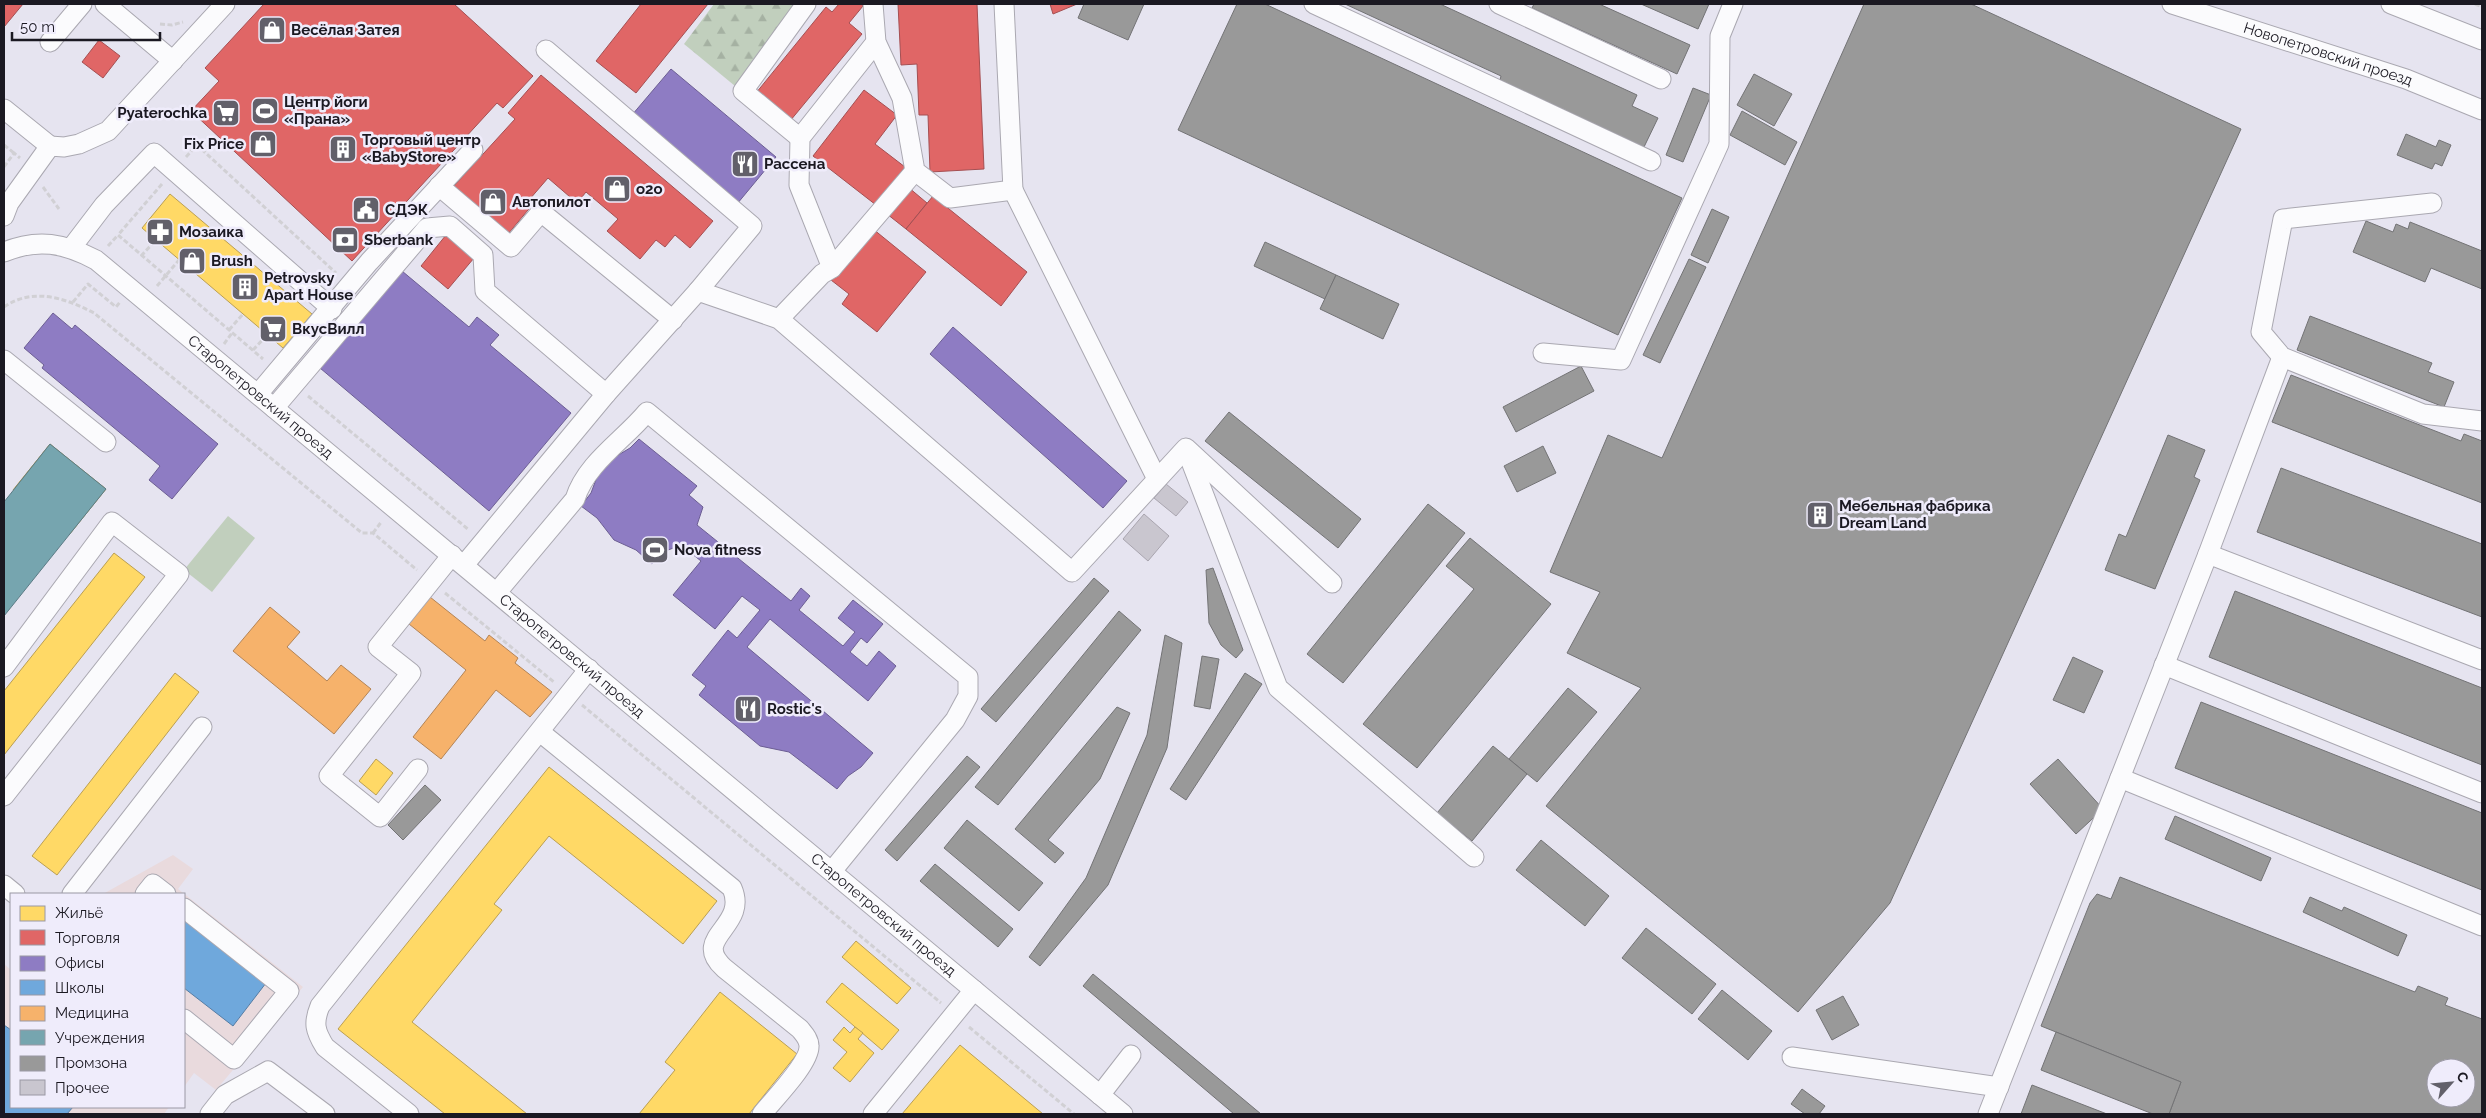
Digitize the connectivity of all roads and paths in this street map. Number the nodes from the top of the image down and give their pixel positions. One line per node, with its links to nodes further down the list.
1 (82, 4): 17 (street)
2 (105, 4): 15 (street)
3 (226, 4): 20 (street)
4 (806, 4): 25 (street)
5 (873, 4): 18 (street)
6 (1004, 4): 34 (street)
7 (1314, 4): 30 (street)
8 (1499, 4): 21 (street)
9 (1733, 4): 61 (street)
10 (2172, 4): 23 (street, Новопетровский проезд)
11 (2391, 4): 16 (street)
12 (2475, 4): 13 (path)
13 (2482, 7)
14 (188, 18): 15 (path)
15 (142, 34): 20 (street)
16 (2482, 40)
17 (50, 42)
18 (876, 42): 25 (street); 32 (street)
19 (546, 50): 48 (street)
20 (173, 61): 28 (street)
21 (1660, 79)
22 (4, 110): 28 (street)
23 (2482, 110)
24 (4, 125): 28 (street)
25 (800, 138): 44 (street)
26 (4, 145): 29 (path)
27 (472, 150): 33 (street)
28 (46, 151): 36 (street)
29 (14, 153)
30 (1651, 161)
31 (174, 171): 37 (path); 39 (street); 46 (path); 52 (street)
32 (915, 171): 34 (street); 44 (street)
33 (439, 186): 46 (street); 55 (street)
34 (1013, 190): 72 (street)
35 (2432, 202): 62 (street)
36 (4, 216)
37 (118, 235): 40 (path); 42 (path)
38 (156, 240): 42 (path)
39 (72, 247): 41 (street, Старопетровский проезд); 66 (street, Старопетровский проезд)
40 (106, 249)
41 (4, 252)
42 (141, 256): 45 (path)
43 (179, 260): 45 (path)
44 (832, 268): 54 (street)
45 (164, 277): 47 (path); 56 (path)
46 (350, 286): 52 (street)
47 (154, 290)
48 (698, 291): 54 (street); 55 (street)
49 (73, 302): 50 (path); 51 (path); 76 (path)
50 (120, 302)
51 (4, 307)
52 (332, 309): 64 (street)
53 (243, 314): 56 (path)
54 (779, 319): 72 (street)
55 (673, 320): 67 (street)
56 (229, 330): 57 (path)
57 (232, 333): 59 (path); 60 (path)
58 (268, 334): 60 (path)
59 (222, 347)
60 (253, 350): 64 (path)
61 (1543, 353)
62 (2282, 357): 69 (street); 74 (street)
63 (4, 360): 70 (street)
64 (278, 371): 66 (street)
65 (294, 384): 67 (street); 68 (street); 73 (path)
66 (258, 394): 68 (street, Старопетровский проезд)
67 (606, 394): 73 (street)
68 (274, 408): 75 (street, Старопетровский проезд)
69 (2482, 421)
70 (106, 442)
71 (1186, 448): 72 (street); 77 (street); 90 (street)
72 (1157, 479)
73 (483, 541): 75 (street)
74 (2208, 554): 79 (street); 80 (street)
75 (458, 560): 76 (street); 78 (street, Старопетровский проезд)
76 (431, 581): 83 (path); 86 (street)
77 (1332, 583)
78 (497, 592): 82 (street, Старопетровский проезд); 91 (street)
79 (2482, 660)
80 (2164, 665): 87 (street); 88 (street)
81 (4, 667): 89 (street)
82 (590, 669): 83 (street); 91 (street, Старопетровский проезд)
83 (570, 694): 85 (street); 100 (path)
84 (202, 726): 94 (street)
85 (540, 732): 108 (street); 109 (street)
86 (418, 769)
87 (2120, 778): 98 (street); 104 (street)
88 (2482, 793)
89 (4, 796)
90 (1474, 857)
91 (832, 871): 99 (street, Старопетровский проезд)
92 (4, 885): 93 (street)
93 (14, 893)
94 (73, 893)
95 (146, 893): 96 (street)
96 (165, 893)
97 (185, 909): 101 (street)
98 (2482, 926)
99 (974, 990): 100 (street); 105 (street, Старопетровский проезд)
100 (955, 1014): 110 (street); 111 (path)
101 (185, 1020)
102 (1130, 1056): 105 (street)
103 (1792, 1057): 104 (street)
104 (1999, 1086): 113 (street)
105 (1100, 1095): 112 (street, Старопетровский проезд)
106 (210, 1114): 107 (street)
107 (325, 1114)
108 (409, 1114)
109 (762, 1114)
110 (873, 1114)
111 (1074, 1114)
112 (1123, 1114)
113 (1988, 1114)

